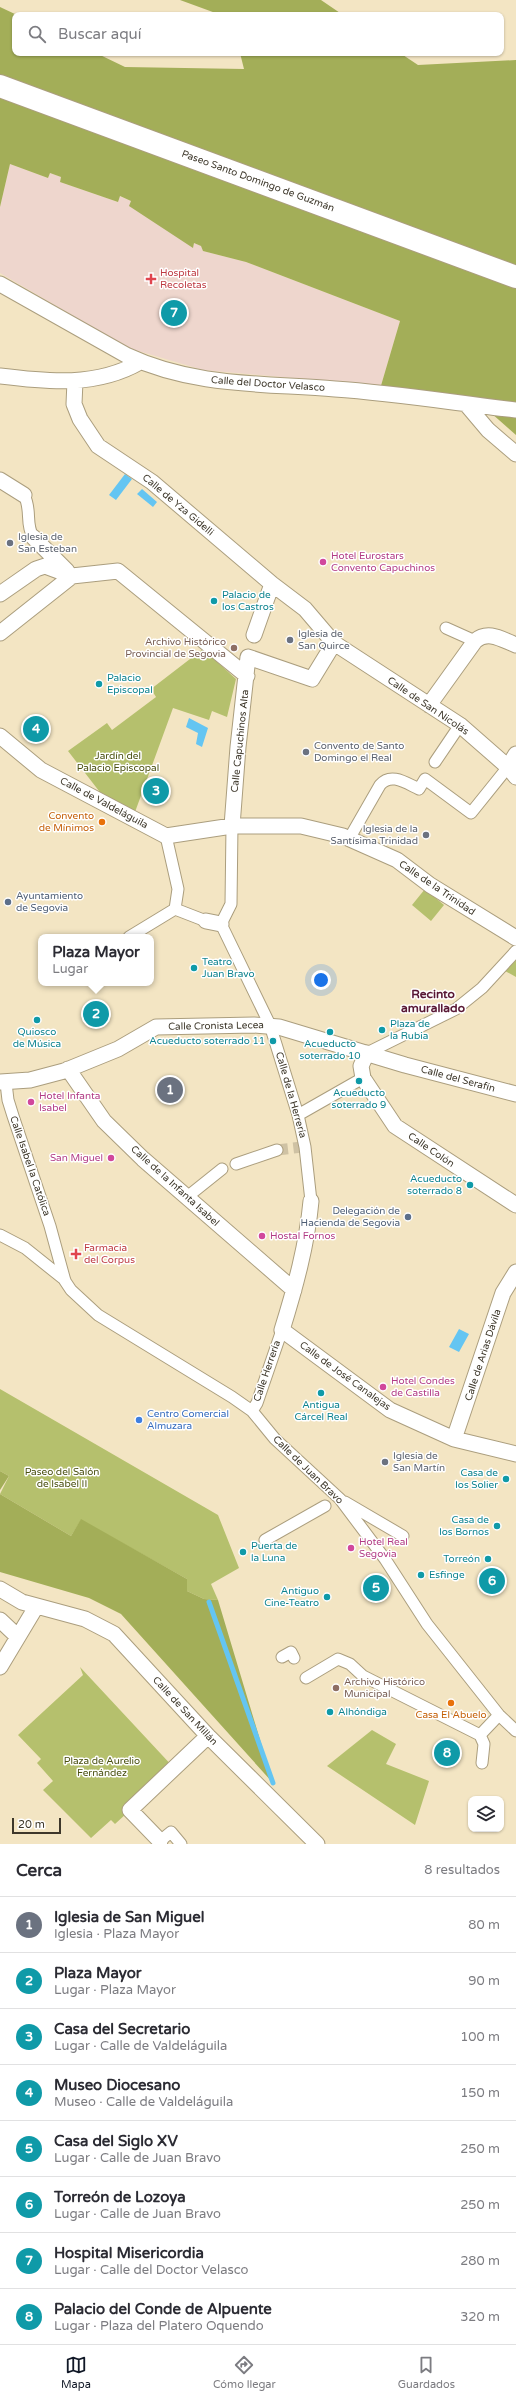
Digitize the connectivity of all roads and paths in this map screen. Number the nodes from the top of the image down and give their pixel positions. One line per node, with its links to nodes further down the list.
1 (0, 86): 2 (main road, Paseo Santo Domingo de Guzmán)
2 (516, 276)
3 (0, 284): 4 (street, Calle del Doctor Velasco)
4 (140, 362): 6 (street); 7 (street, Calle del Doctor Velasco)
5 (0, 376): 6 (street)
6 (75, 381): 14 (street, Calle de Yza Gidelli)
7 (466, 404): 8 (street, Calle del Doctor Velasco); 9 (street)
8 (516, 410)
9 (516, 454)
10 (0, 480): 11 (street)
11 (24, 495): 12 (street)
12 (33, 537): 13 (street)
13 (72, 576): 15 (street); 17 (street); 22 (street)
14 (272, 584): 18 (street); 20 (street, Calle de Yza Gidelli)
15 (0, 594)
16 (446, 628): 19 (street)
17 (0, 633)
18 (254, 635)
19 (475, 641): 21 (street); 23 (street)
20 (334, 643): 22 (street, Calle Capuchinos Alta); 23 (street, Calle de San Nicolás)
21 (516, 644)
22 (247, 676): 29 (street, Calle Capuchinos Alta)
23 (429, 705): 24 (street, Calle de San Nicolás)
24 (460, 725): 27 (street); 28 (street, Calle de San Nicolás)
25 (0, 736): 30 (street, Calle de Valdeláguila)
26 (516, 754): 28 (street)
27 (435, 762)
28 (512, 772): 31 (street)
29 (232, 826): 30 (street, Calle de la Trinidad); 31 (street, Calle de la Trinidad); 33 (street)
30 (166, 836): 32 (street)
31 (349, 839): 35 (street, Calle de la Trinidad)
32 (175, 909): 33 (street); 34 (street)
33 (214, 922): 37 (street, Calle de la Herrería)
34 (134, 934)
35 (516, 938)
36 (516, 951): 38 (street)
37 (270, 1025): 38 (street, Calle Cronista Lecea); 39 (street, Calle Cronista Lecea); 43 (street, Calle de la Herrería)
38 (367, 1053): 40 (street); 42 (street, Calle del Serafín)
39 (68, 1069): 41 (street); 47 (street, Calle de la Infanta Isabel)
40 (363, 1078): 43 (street); 49 (street, Calle Colón)
41 (3, 1082): 52 (street, Calle Isabel la Católica)
42 (516, 1094)
43 (298, 1114): 48 (street, Calle de la Herrería)
44 (277, 1150): 45 (street)
45 (236, 1164)
46 (222, 1168): 47 (street)
47 (187, 1197): 53 (street, Calle de la Infanta Isabel)
48 (311, 1201): 53 (street, Calle de la Herrería)
49 (516, 1205)
50 (0, 1235): 52 (street)
51 (516, 1272): 56 (street, Calle de Arias Dávila)
52 (65, 1281): 55 (street, Calle de Juan Bravo)
53 (294, 1290): 54 (street, Calle de la Herrería)
54 (282, 1330): 55 (street, Calle Herrería); 56 (street, Calle de José Canalejas)
55 (252, 1411): 58 (street, Calle de Juan Bravo)
56 (454, 1439): 57 (street, Calle de José Canalejas)
57 (510, 1452)
58 (334, 1502): 59 (street); 60 (street); 69 (street, Calle de Juan Bravo)
59 (403, 1536)
60 (265, 1540)
61 (0, 1589): 62 (street, Calle de San Millán)
62 (36, 1607): 64 (street); 72 (street, Calle de San Millán)
63 (0, 1620): 64 (street)
64 (18, 1637): 67 (street)
65 (282, 1657): 66 (street)
66 (294, 1658)
67 (0, 1667)
68 (306, 1678): 71 (street)
69 (499, 1715): 70 (street, Calle de Juan Bravo); 71 (street)
70 (516, 1731)
71 (480, 1735): 73 (street)
72 (208, 1736): 74 (street); 76 (street, Calle de San Millán)
73 (482, 1763)
74 (160, 1841): 75 (street)
75 (181, 1844)
76 (317, 1844)

